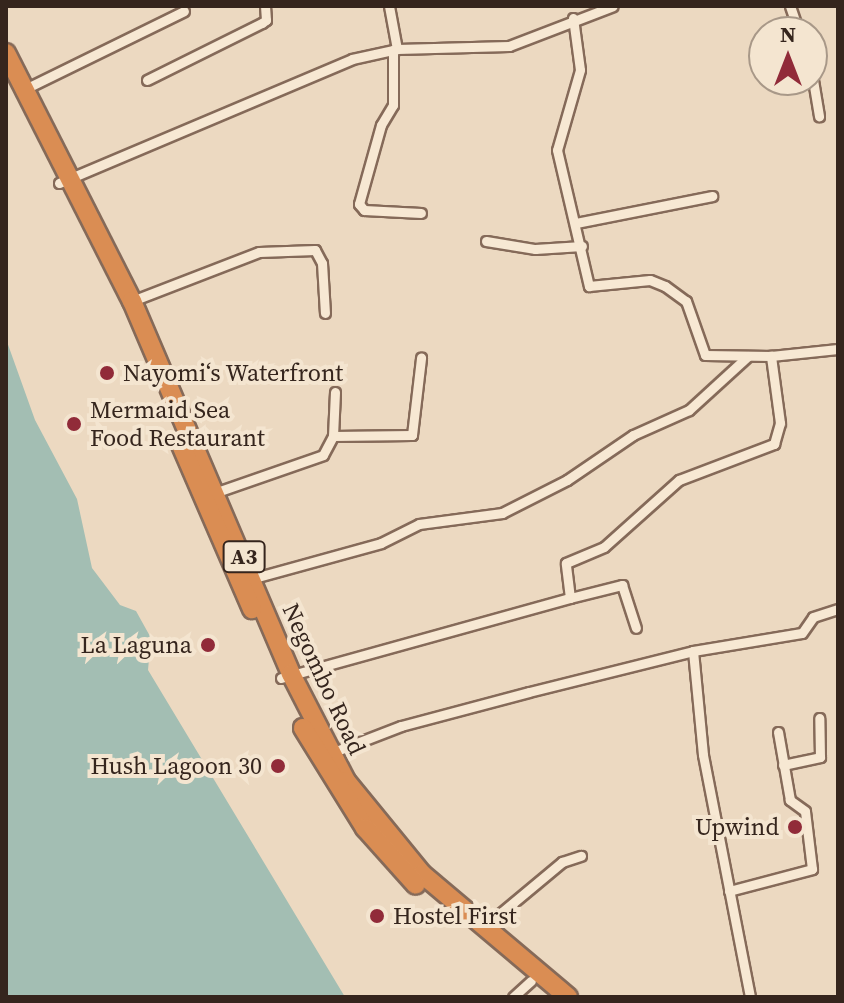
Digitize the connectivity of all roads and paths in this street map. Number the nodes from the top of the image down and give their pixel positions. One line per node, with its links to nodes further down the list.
1 (265, 6): 9 (street)
2 (389, 6): 6 (street)
3 (613, 6): 5 (street)
4 (184, 11): 10 (street)
5 (573, 18): 6 (street); 16 (street)
6 (395, 49): 13 (street); 15 (street)
7 (6, 53): 10 (highway, Negombo Road / A3)
8 (6, 77): 13 (highway, Negombo Road / A3)
9 (147, 80)
10 (25, 89): 13 (highway, Negombo Road / A3)
11 (816, 96): 12 (street)
12 (819, 116)
13 (64, 180): 19 (highway, Negombo Road / A3); 28 (highway, Negombo Road / A3)
14 (712, 196): 16 (street)
15 (421, 213)
16 (576, 223): 18 (street)
17 (486, 241): 18 (street)
18 (582, 246): 23 (street)
19 (132, 301): 20 (street); 27 (highway, Negombo Road / A3)
20 (325, 313)
21 (838, 349): 22 (street)
22 (771, 356): 23 (street); 29 (street)
23 (747, 357): 28 (street)
24 (421, 358): 26 (street)
25 (335, 392): 26 (street)
26 (333, 436): 27 (street)
27 (217, 492): 28 (highway, Negombo Road / A3)
28 (246, 580): 33 (highway, Negombo Road / A3)
29 (570, 598): 31 (street); 33 (street)
30 (838, 609): 32 (street)
31 (636, 628)
32 (693, 651): 36 (street); 39 (street)
33 (286, 676): 36 (highway, Negombo Road / A3); 41 (highway, Negombo Road / A3)
34 (819, 718): 37 (street)
35 (778, 732): 37 (street)
36 (331, 753): 40 (highway, Negombo Road / A3)
37 (783, 765): 39 (street)
38 (581, 856): 40 (street)
39 (729, 891): 45 (street)
40 (484, 927): 44 (highway, Negombo Road / A3)
41 (531, 981): 42 (street); 43 (highway, Negombo Road / A3)
42 (513, 997)
43 (550, 997)
44 (568, 997)
45 (750, 997)

